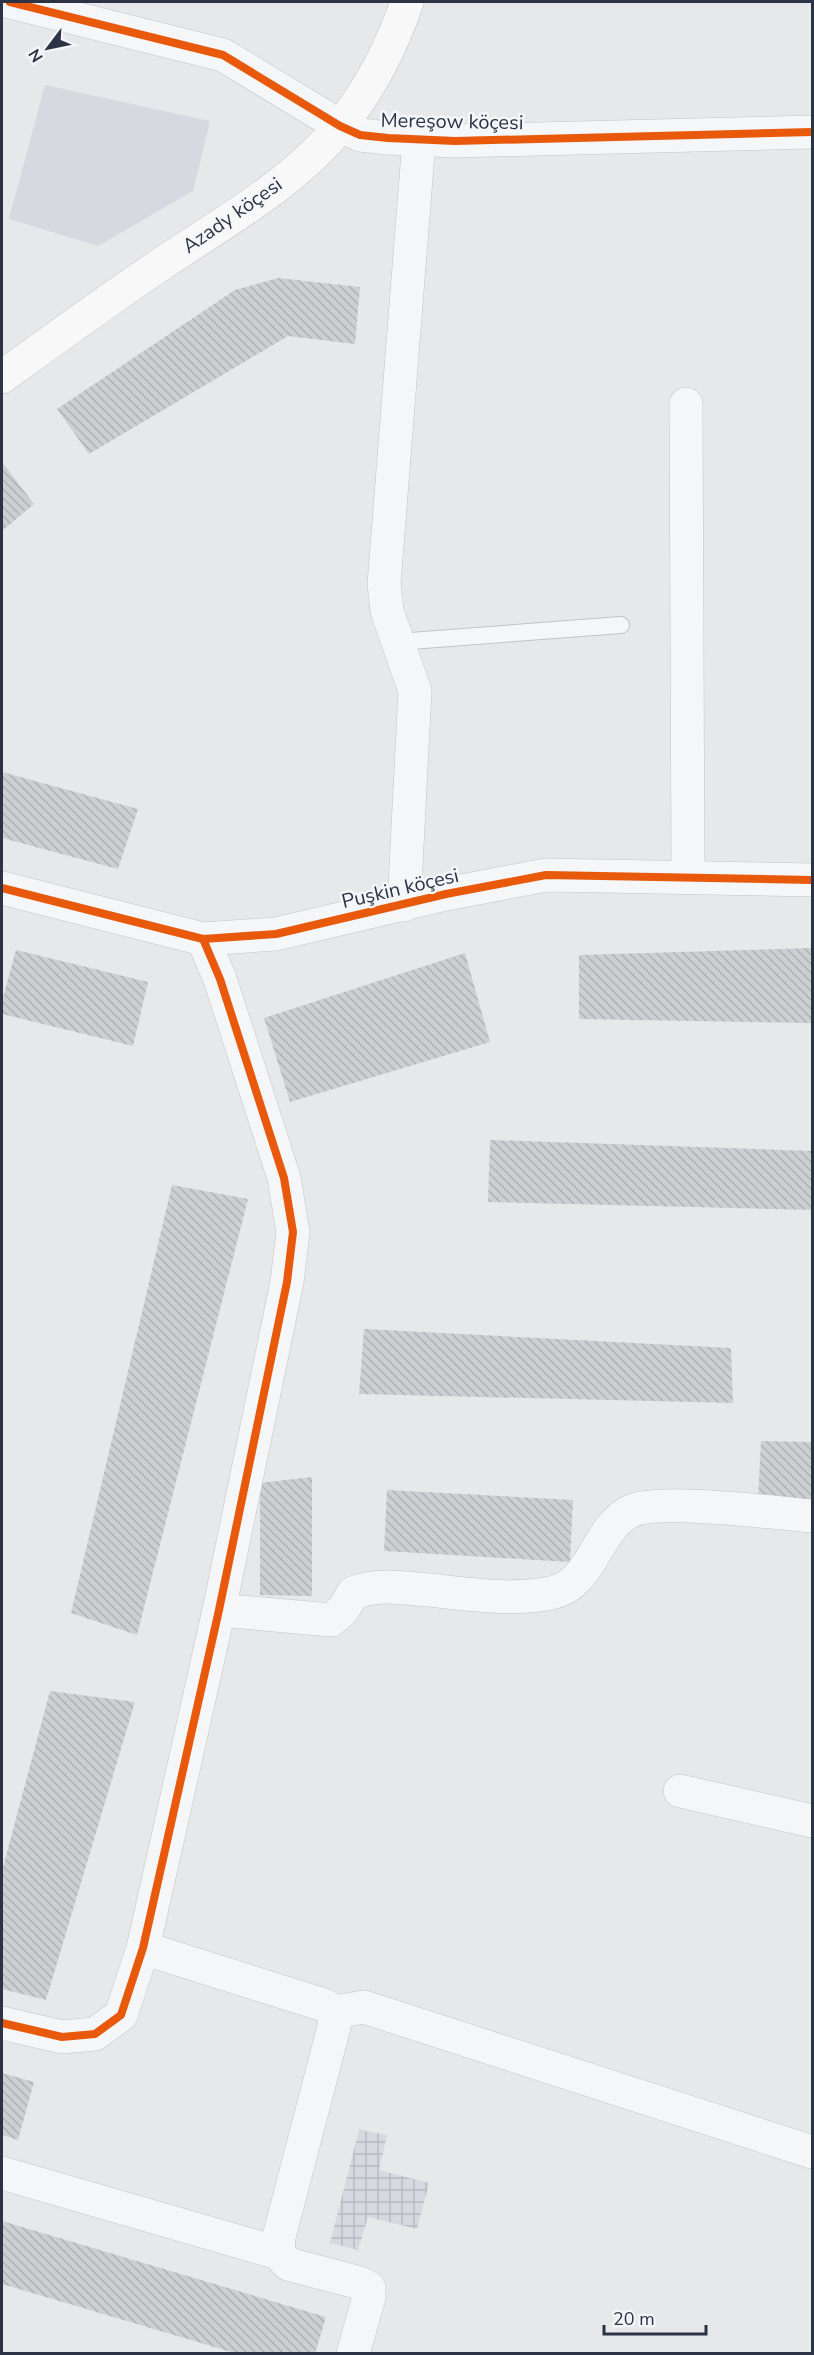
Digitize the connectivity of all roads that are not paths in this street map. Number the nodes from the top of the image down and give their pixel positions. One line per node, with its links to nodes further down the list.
1 (10, 2): 3 (street, Mereşow köçesi)
2 (407, 2): 3 (main road, Azady köçesi)
3 (340, 126): 5 (street, Mereşow köçesi); 6 (main road, Azady köçesi)
4 (813, 132): 5 (street, Mereşow köçesi)
5 (419, 140): 9 (street)
6 (2, 377)
7 (686, 404): 10 (street)
8 (621, 625): 9 (lane)
9 (397, 642): 13 (street)
10 (688, 877): 11 (street, Puşkin köçesi); 13 (street, Puşkin köçesi)
11 (813, 880)
12 (2, 888): 14 (street, Puşkin köçesi)
13 (404, 905): 14 (street, Puşkin köçesi)
14 (203, 939): 16 (street)
15 (813, 1516): 16 (street)
16 (219, 1611): 19 (street)
17 (680, 1791): 18 (street)
18 (813, 1821)
19 (143, 1948): 20 (street); 21 (street)
20 (335, 2013): 22 (street); 24 (street)
21 (2, 2023)
22 (812, 2152)
23 (2, 2173): 24 (street)
24 (278, 2253): 25 (street)
25 (353, 2354)

